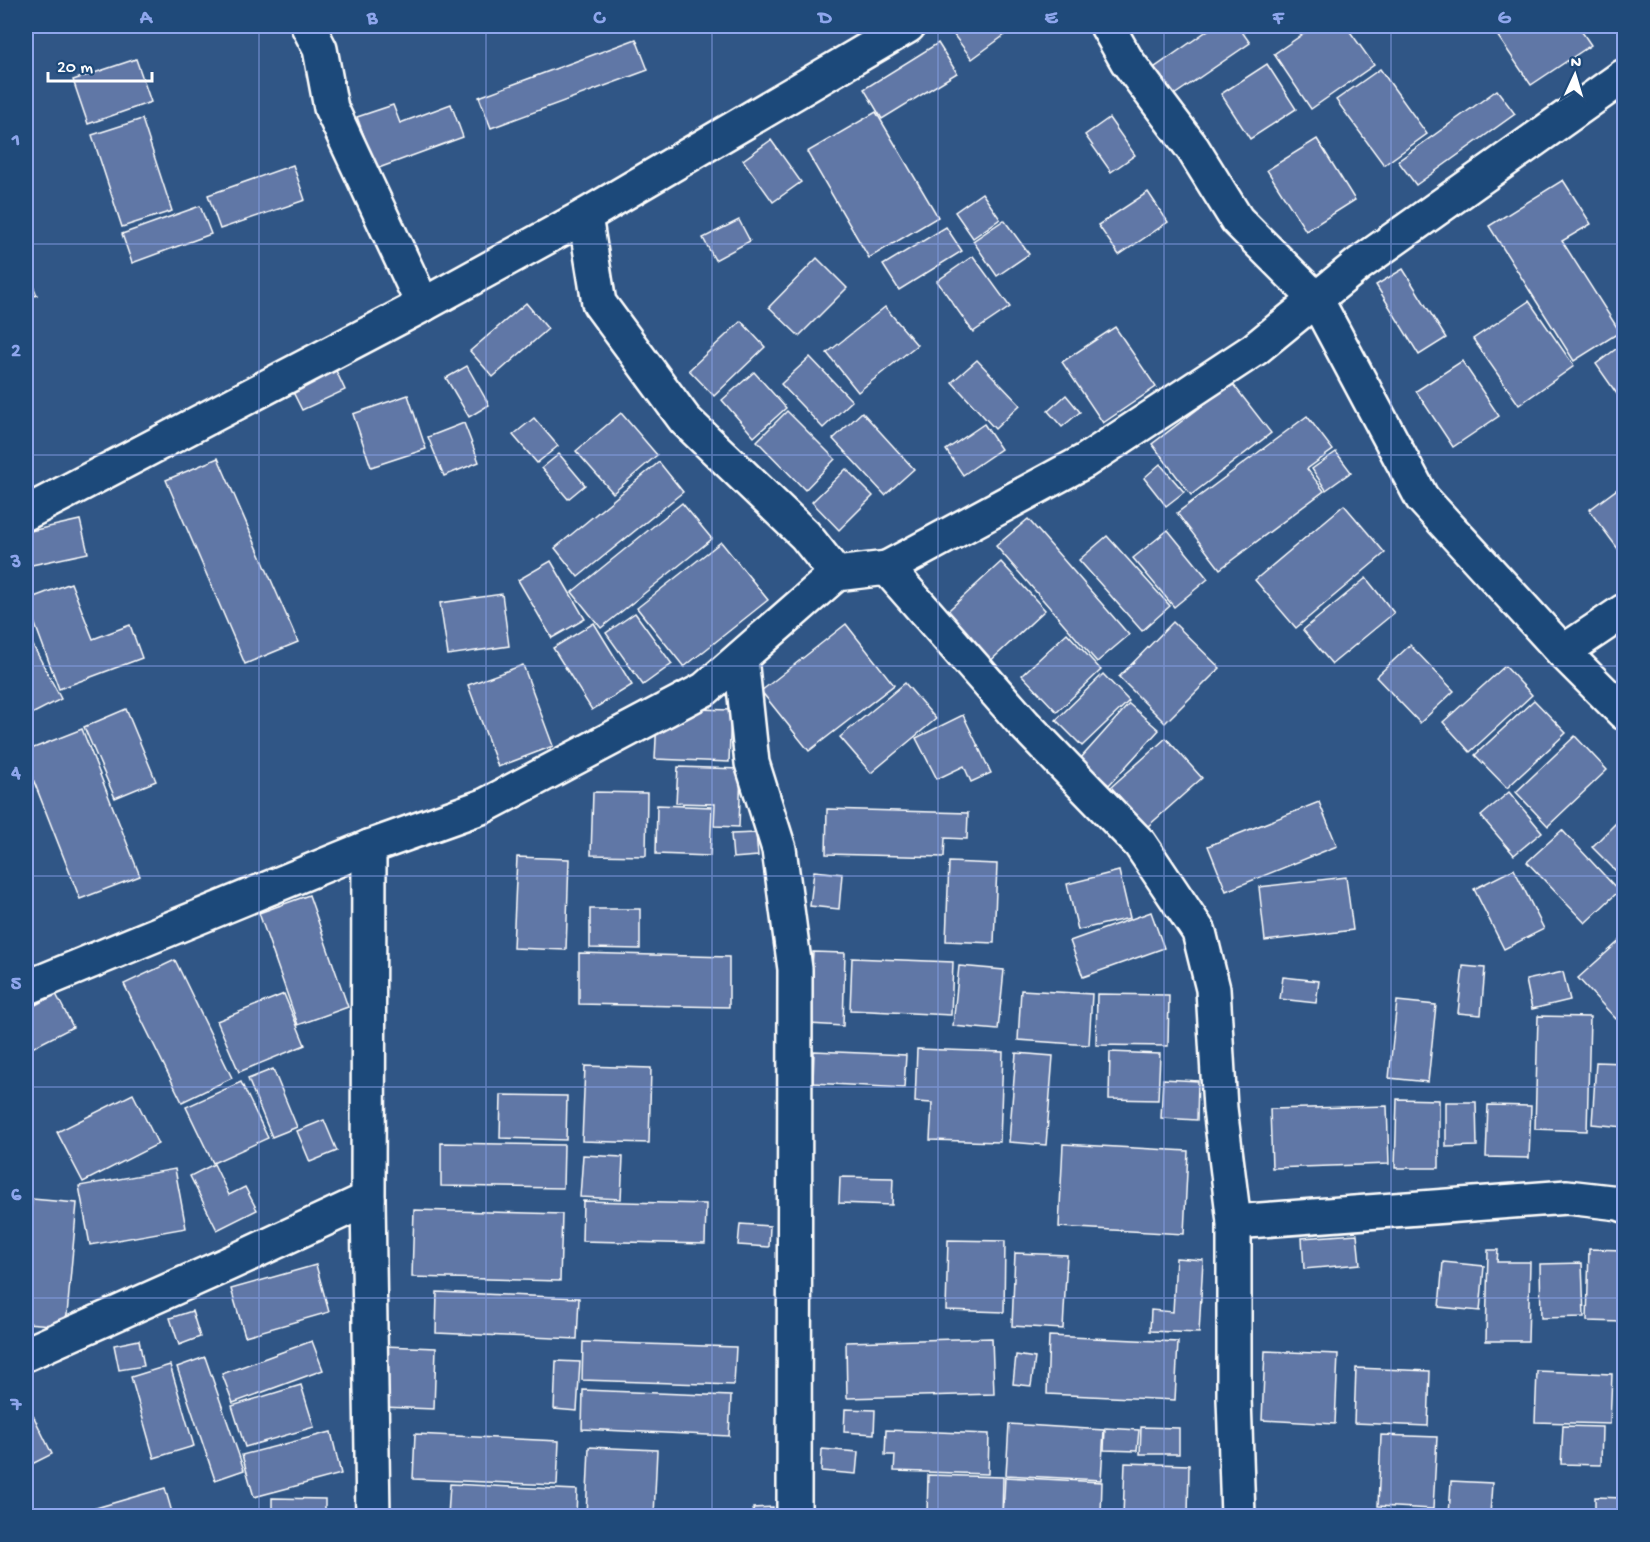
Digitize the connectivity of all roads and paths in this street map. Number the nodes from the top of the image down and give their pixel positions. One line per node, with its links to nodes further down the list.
1 (308, 26): 7 (street)
2 (908, 26): 5 (street)
3 (1107, 26): 6 (street)
4 (1624, 76): 6 (street)
5 (585, 216): 7 (street); 10 (street)
6 (1316, 299): 9 (street); 12 (street)
7 (423, 305): 8 (street)
8 (26, 513)
9 (887, 568): 10 (street); 19 (street)
10 (836, 574): 13 (street)
11 (1624, 611): 12 (street)
12 (1563, 652): 14 (street)
13 (741, 658): 15 (street); 22 (street)
14 (1624, 713)
15 (369, 847): 16 (street); 17 (street)
16 (26, 988)
17 (368, 1199): 20 (street); 21 (street)
18 (1624, 1205): 19 (street)
19 (1234, 1222): 23 (street)
20 (26, 1354)
21 (373, 1516)
22 (794, 1516)
23 (1238, 1516)

